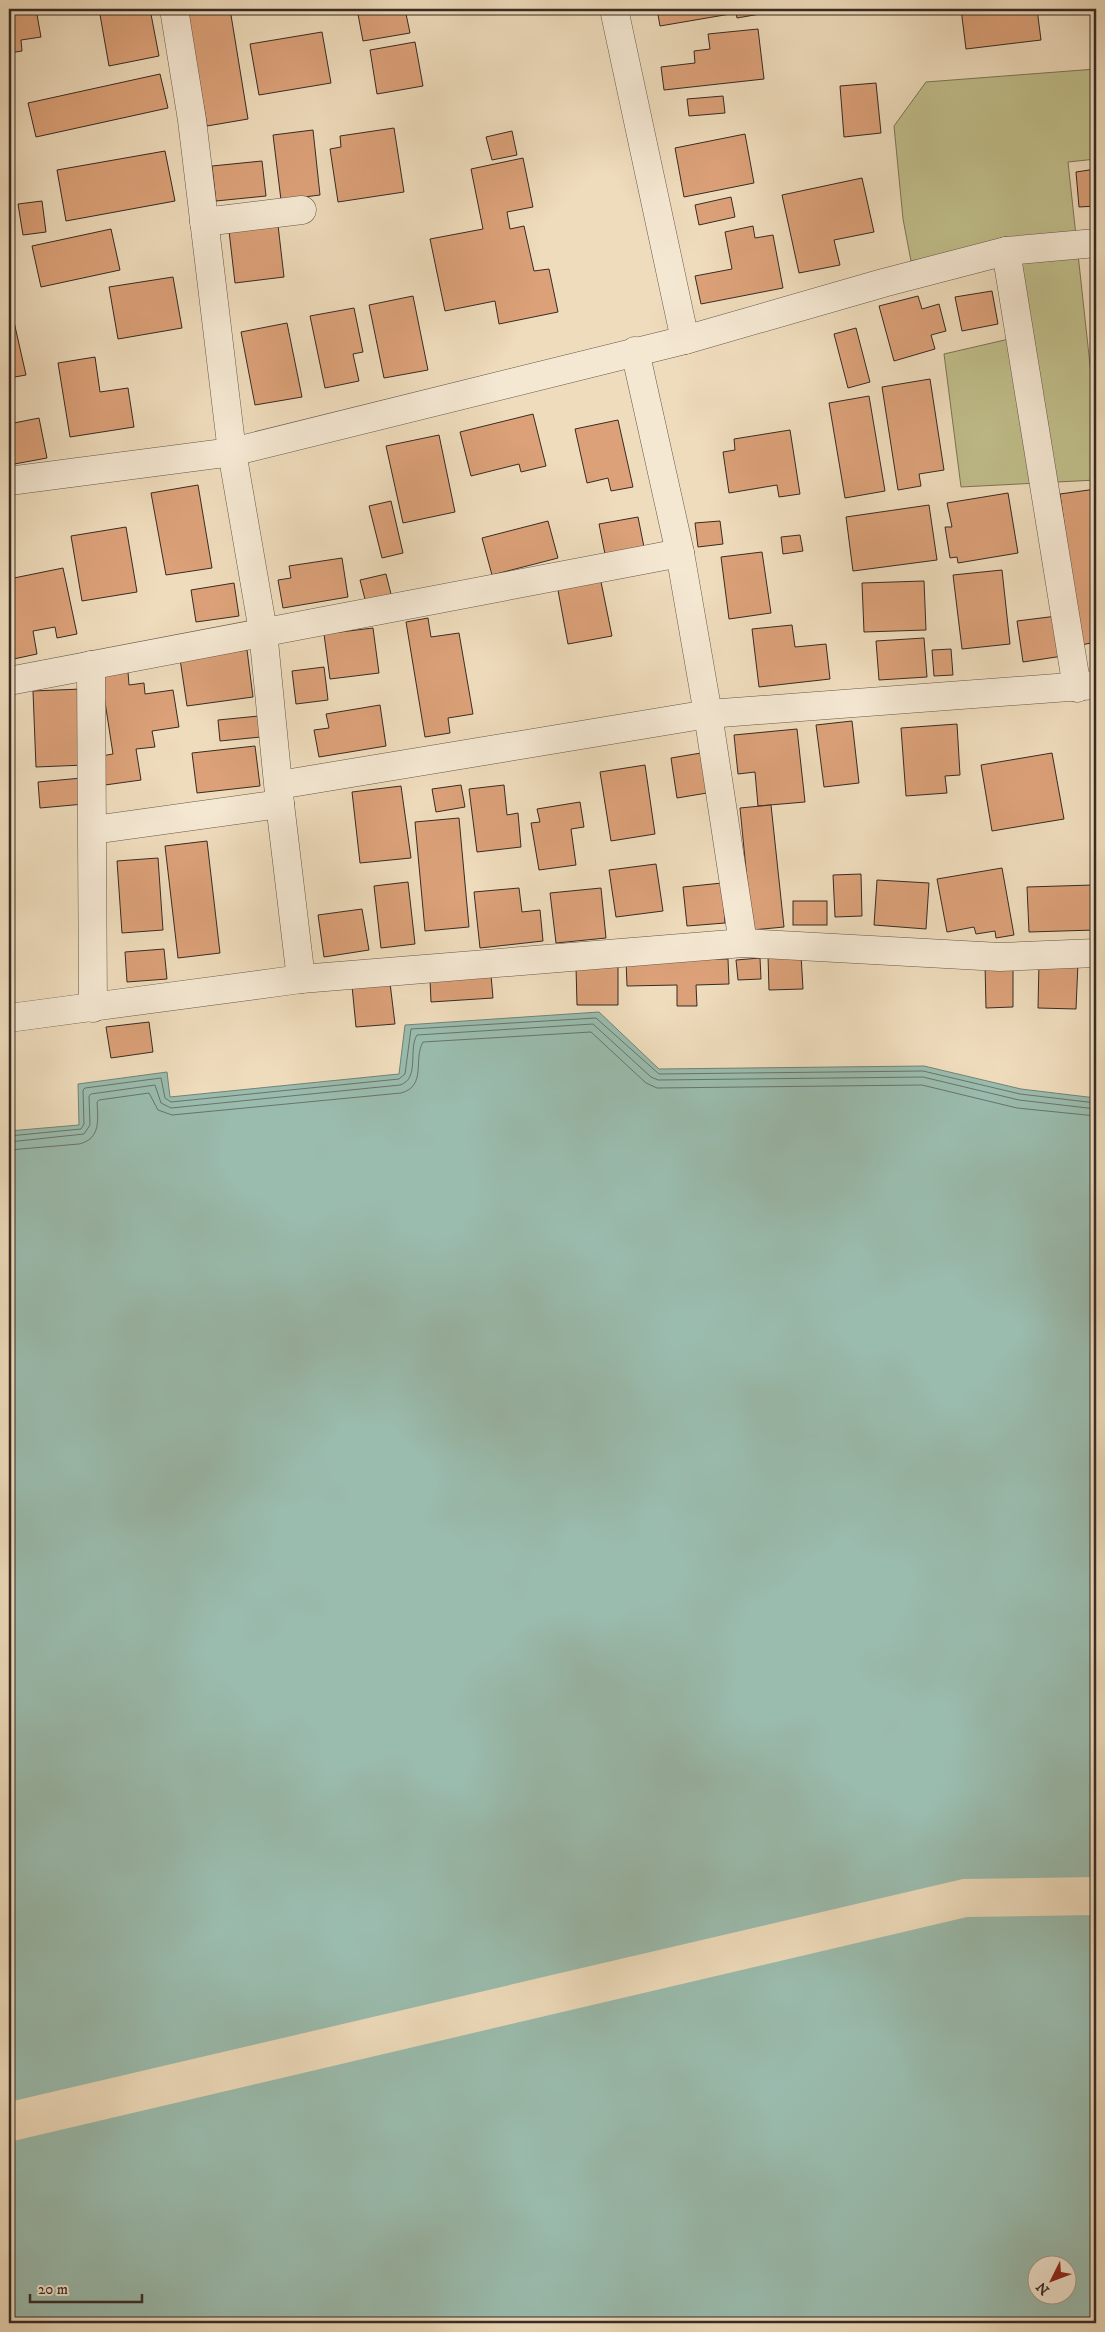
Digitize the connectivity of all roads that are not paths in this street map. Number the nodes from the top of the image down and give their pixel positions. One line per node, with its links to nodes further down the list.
1 (174, 9): 4 (street)
2 (614, 9): 7 (street)
3 (302, 210): 4 (street)
4 (204, 222): 9 (street)
5 (1096, 243): 6 (street)
6 (1006, 252): 7 (street); 15 (street)
7 (685, 340): 8 (street)
8 (635, 351): 9 (street); 11 (street)
9 (232, 452): 10 (street); 12 (street)
10 (9, 481)
11 (680, 553): 12 (street); 16 (street)
12 (263, 631): 13 (street); 17 (street)
13 (91, 665): 14 (street); 18 (street)
14 (9, 681)
15 (1087, 686): 16 (street)
16 (708, 714): 17 (street); 19 (street)
17 (280, 795): 18 (street); 21 (street)
18 (93, 830): 22 (street)
19 (743, 943): 20 (street); 21 (street)
20 (1096, 953)
21 (301, 978): 22 (street)
22 (93, 1008): 23 (street)
23 (9, 1018)

